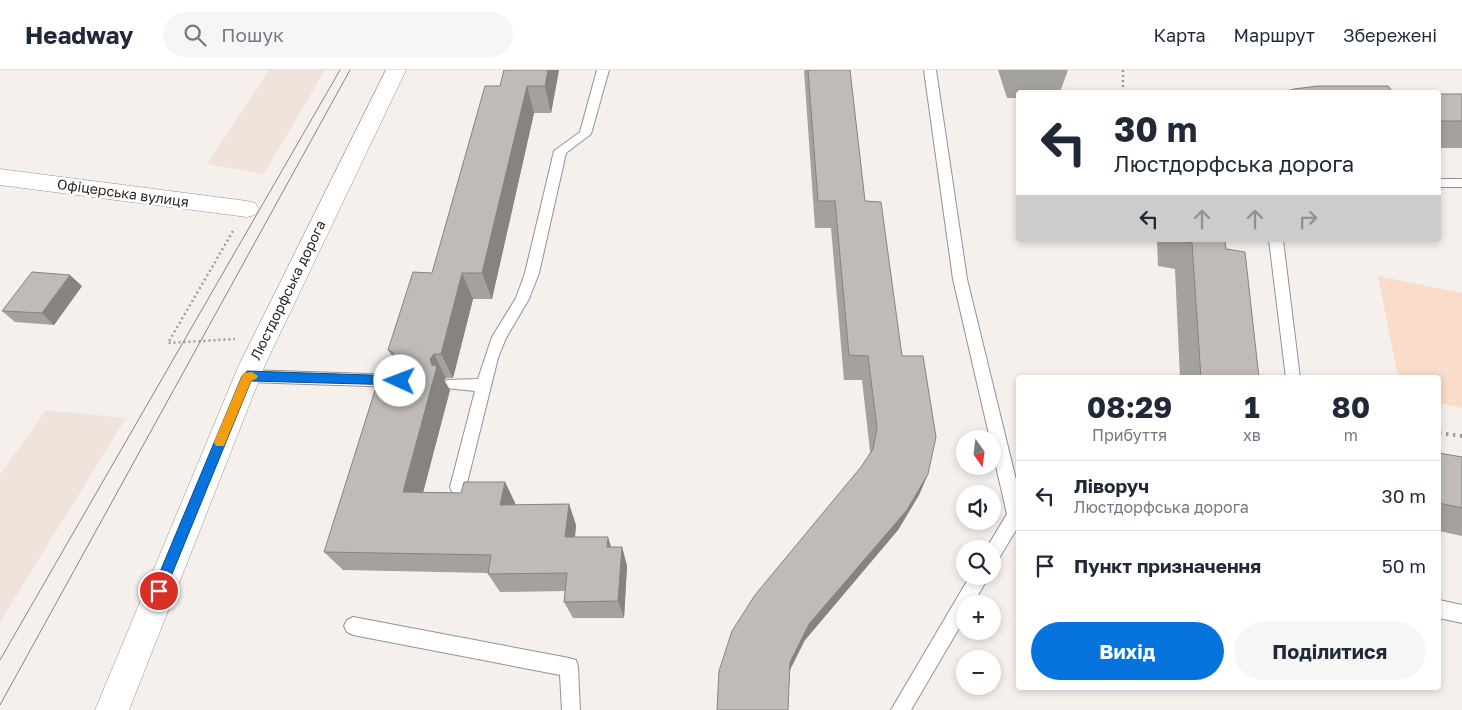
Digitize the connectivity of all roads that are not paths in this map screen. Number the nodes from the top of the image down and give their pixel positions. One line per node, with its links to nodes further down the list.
1 (396, 70): 10 (main road, Люстдорфська дорога)
2 (603, 70): 13 (lane)
3 (930, 70): 15 (lane)
4 (0, 177): 7 (main road, Офіцерська вулиця)
5 (1441, 183): 6 (lane)
6 (1462, 183)
7 (246, 209)
8 (1276, 242): 9 (lane)
9 (1293, 375)
10 (247, 376): 11 (lane); 22 (main road, Люстдорфська дорога)
11 (400, 381)
12 (451, 384): 13 (lane)
13 (484, 386): 14 (lane)
14 (458, 487)
15 (1016, 511)
16 (1016, 517): 17 (lane)
17 (1001, 540)
18 (975, 585): 24 (lane)
19 (1441, 609): 20 (lane)
20 (1462, 614)
21 (353, 626): 23 (lane)
22 (112, 710)
23 (571, 710)
24 (900, 710)

